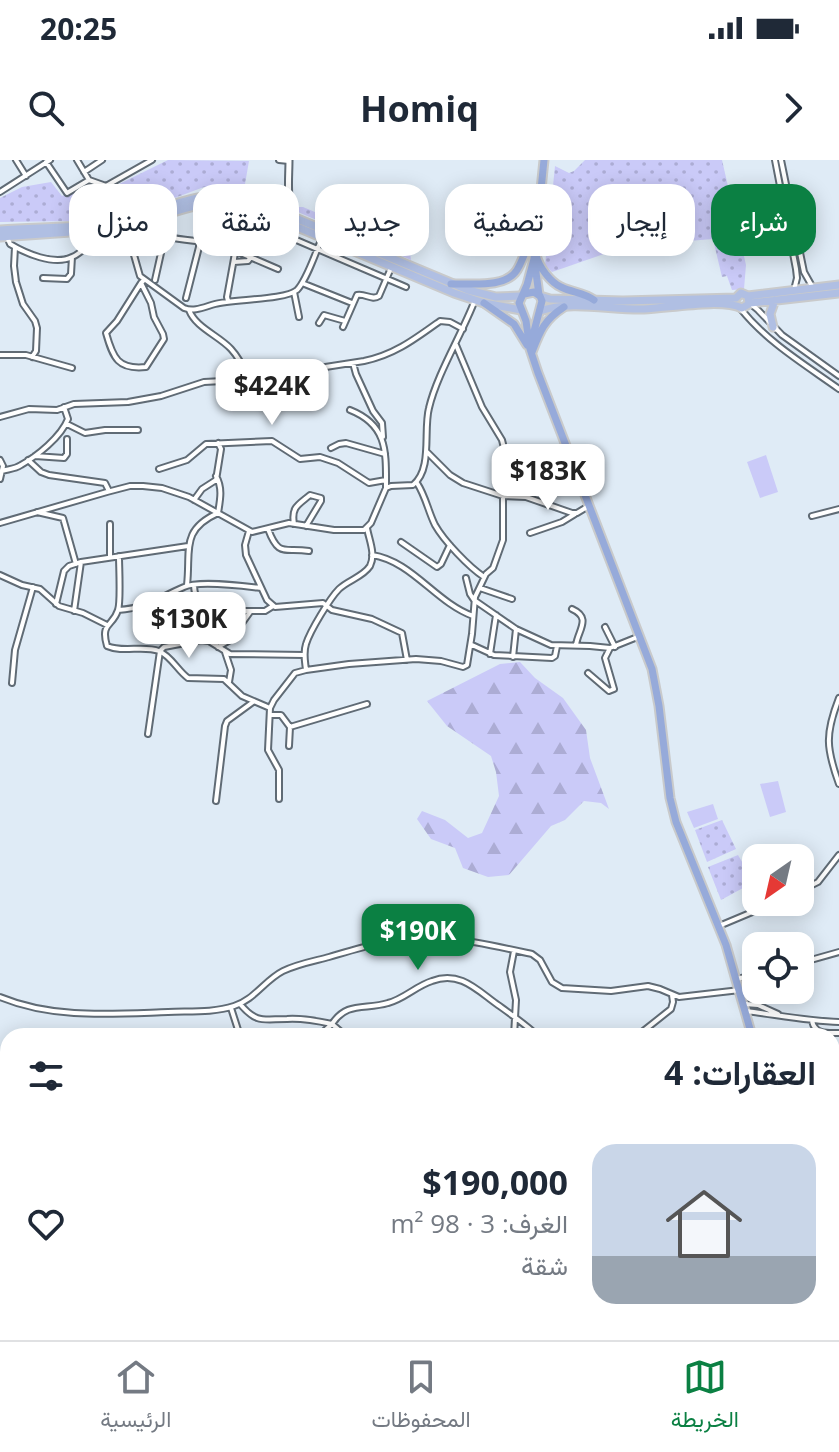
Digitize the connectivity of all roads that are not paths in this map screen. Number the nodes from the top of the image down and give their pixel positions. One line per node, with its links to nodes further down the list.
1 (16, 160): 11 (street)
2 (77, 160): 10 (street)
3 (102, 160): 10 (street)
4 (152, 160): 12 (street)
5 (279, 160): 6 (street)
6 (289, 160): 13 (street)
7 (544, 160): 14 (highway)
8 (778, 160): 46 (street); 47 (street)
9 (48, 161): 11 (street); 12 (street)
10 (84, 172): 12 (street)
11 (26, 176): 15 (street)
12 (89, 180)
13 (289, 184)
14 (541, 184)
15 (0, 192)
16 (193, 197): 18 (main road)
17 (299, 220): 43 (main road)
18 (0, 230)
19 (69, 233): 20 (main road)
20 (4, 237): 22 (street)
21 (177, 237): 52 (street)
22 (15, 247): 33 (street); 72 (street)
23 (315, 254): 42 (street)
24 (133, 256): 41 (street)
25 (160, 256): 39 (street)
26 (235, 256): 35 (street)
27 (333, 256): 40 (street)
28 (363, 256): 36 (main road)
29 (523, 256): 43 (highway)
30 (534, 256): 50 (highway)
31 (534, 256): 51 (highway)
32 (535, 256): 54 (highway)
33 (72, 257): 38 (street)
34 (251, 257): 35 (street); 37 (street)
35 (234, 262): 56 (street)
36 (391, 268): 40 (street); 53 (main road)
37 (278, 269)
38 (43, 278)
39 (155, 280)
40 (387, 280): 45 (street); 58 (street)
41 (142, 281): 41 (street); 62 (street)
42 (302, 283): 48 (street); 58 (street)
43 (451, 284): 50 (main road)
44 (839, 285): 46 (main road)
45 (406, 287)
46 (813, 288): 47 (main road)
47 (794, 290): 57 (main road)
48 (294, 292): 56 (street); 65 (street)
49 (839, 293): 55 (main road)
50 (522, 295): 51 (highway); 64 (highway)
51 (539, 296): 54 (main road); 63 (highway)
52 (186, 298)
53 (475, 300): 59 (main road); 68 (street)
54 (594, 300): 60 (main road)
55 (775, 300): 57 (main road); 67 (main road)
56 (228, 301): 62 (street)
57 (749, 301): 60 (main road); 60 (main road); 67 (street)
58 (353, 303): 66 (street)
59 (484, 303): 64 (main road); 70 (highway)
60 (737, 303): 61 (main road); 78 (street)
61 (564, 307): 63 (main road); 70 (highway)
62 (189, 310): 76 (street)
63 (539, 311): 64 (highway); 70 (highway)
64 (522, 312): 70 (highway)
65 (299, 317)
66 (319, 323)
67 (773, 327): 75 (street)
68 (463, 329): 69 (street); 73 (street)
69 (456, 345): 89 (street); 103 (street)
70 (531, 352): 105 (highway)
71 (0, 355): 72 (street)
72 (32, 357): 74 (street)
73 (353, 363): 76 (street); 86 (street)
74 (72, 368)
75 (839, 376)
76 (259, 377): 77 (street)
77 (242, 380): 79 (street); 80 (street)
78 (839, 389)
79 (314, 403)
80 (64, 407): 82 (street); 83 (street)
81 (350, 410): 86 (street)
82 (0, 417)
83 (66, 424): 84 (street); 91 (street)
84 (138, 430)
85 (67, 439): 91 (street)
86 (383, 439): 90 (street)
87 (218, 443): 94 (street); 96 (street); 98 (street)
88 (331, 448): 90 (street)
89 (426, 452): 99 (street); 102 (street)
90 (385, 454): 98 (street)
91 (33, 456): 93 (street)
92 (0, 460): 95 (street)
93 (28, 460): 95 (street); 101 (street)
94 (159, 469)
95 (2, 471): 97 (street)
96 (216, 476): 104 (street); 108 (street)
97 (0, 479)
98 (386, 480): 100 (street)
99 (417, 483): 100 (street); 120 (street)
100 (386, 488): 115 (street)
101 (109, 491): 104 (street); 107 (street)
102 (503, 496): 103 (street); 128 (street)
103 (516, 496): 109 (street)
104 (194, 500): 108 (street)
105 (589, 505): 109 (street); 150 (highway)
106 (839, 509): 110 (street)
107 (35, 512): 111 (street); 126 (street)
108 (218, 513): 117 (street); 121 (street)
109 (577, 513): 118 (street)
110 (812, 516)
111 (0, 523)
112 (110, 524): 125 (street)
113 (294, 524): 114 (street); 114 (street); 116 (street)
114 (306, 526): 115 (street)
115 (367, 528): 123 (street)
116 (268, 529): 117 (street); 122 (street)
117 (249, 531): 133 (street)
118 (530, 533)
119 (401, 542): 120 (street)
120 (450, 545): 128 (street)
121 (188, 546): 124 (street); 130 (street)
122 (309, 551)
123 (372, 555): 139 (street); 146 (street)
124 (119, 556): 125 (street); 141 (street)
125 (110, 557): 126 (street)
126 (78, 563): 137 (street); 142 (street)
127 (0, 575): 132 (street)
128 (484, 577): 134 (street)
129 (466, 578): 136 (street)
130 (187, 585): 131 (street); 141 (street)
131 (194, 585): 133 (street); 151 (street)
132 (33, 587): 137 (street); 166 (street)
133 (261, 588): 138 (street)
134 (480, 588): 135 (street); 136 (street)
135 (512, 599)
136 (474, 600): 145 (street); 146 (street)
137 (56, 604): 142 (street)
138 (273, 606): 139 (street); 144 (street)
139 (327, 606): 160 (street); 162 (street)
140 (572, 609): 153 (street)
141 (118, 610): 147 (street)
142 (74, 611): 147 (street)
143 (241, 611): 144 (street)
144 (250, 612): 155 (street)
145 (496, 615): 149 (street); 159 (street)
146 (473, 616): 152 (street)
147 (107, 625): 157 (street)
148 (605, 627): 156 (street)
149 (516, 629): 154 (street); 161 (street)
150 (640, 636): 156 (street); 181 (highway)
151 (209, 641): 155 (street); 157 (street)
152 (471, 644): 159 (street); 162 (street)
153 (576, 645): 154 (street); 156 (street)
154 (557, 646): 161 (street)
155 (218, 647): 158 (street)
156 (612, 648): 164 (street)
157 (160, 651): 165 (street); 173 (street)
158 (225, 652): 160 (street); 165 (street)
159 (490, 654): 161 (street)
160 (304, 655): 163 (street)
161 (513, 657)
162 (407, 660): 163 (street)
163 (306, 670): 170 (street)
164 (588, 673)
165 (229, 682): 168 (street)
166 (12, 683)
167 (839, 698): 175 (street)
168 (253, 702): 170 (street); 177 (street)
169 (367, 704): 172 (street)
170 (270, 708): 171 (street)
171 (270, 715): 172 (street); 176 (street)
172 (290, 727): 174 (street)
173 (148, 734)
174 (289, 746)
175 (839, 784)
176 (279, 799)
177 (216, 801)
178 (839, 855): 179 (street)
179 (814, 884)
180 (743, 916): 181 (street)
181 (719, 926): 186 (highway)
182 (514, 951): 188 (street); 190 (street); 193 (street)
183 (839, 952): 184 (street)
184 (814, 959)
185 (742, 978): 186 (street)
186 (737, 979): 187 (highway)
187 (740, 990): 188 (street); 192 (highway)
188 (672, 995): 202 (street)
189 (0, 997): 191 (street)
190 (240, 1004): 191 (street); 196 (street)
191 (231, 1007): 197 (street)
192 (744, 1008): 194 (street); 203 (highway)
193 (517, 1017): 196 (street); 200 (street); 201 (street)
194 (812, 1021): 195 (street); 204 (street)
195 (839, 1022)
196 (332, 1024): 198 (street); 199 (street)
197 (238, 1028)
198 (328, 1028)
199 (337, 1028)
200 (515, 1028)
201 (529, 1028)
202 (647, 1028)
203 (750, 1028)
204 (815, 1028)

